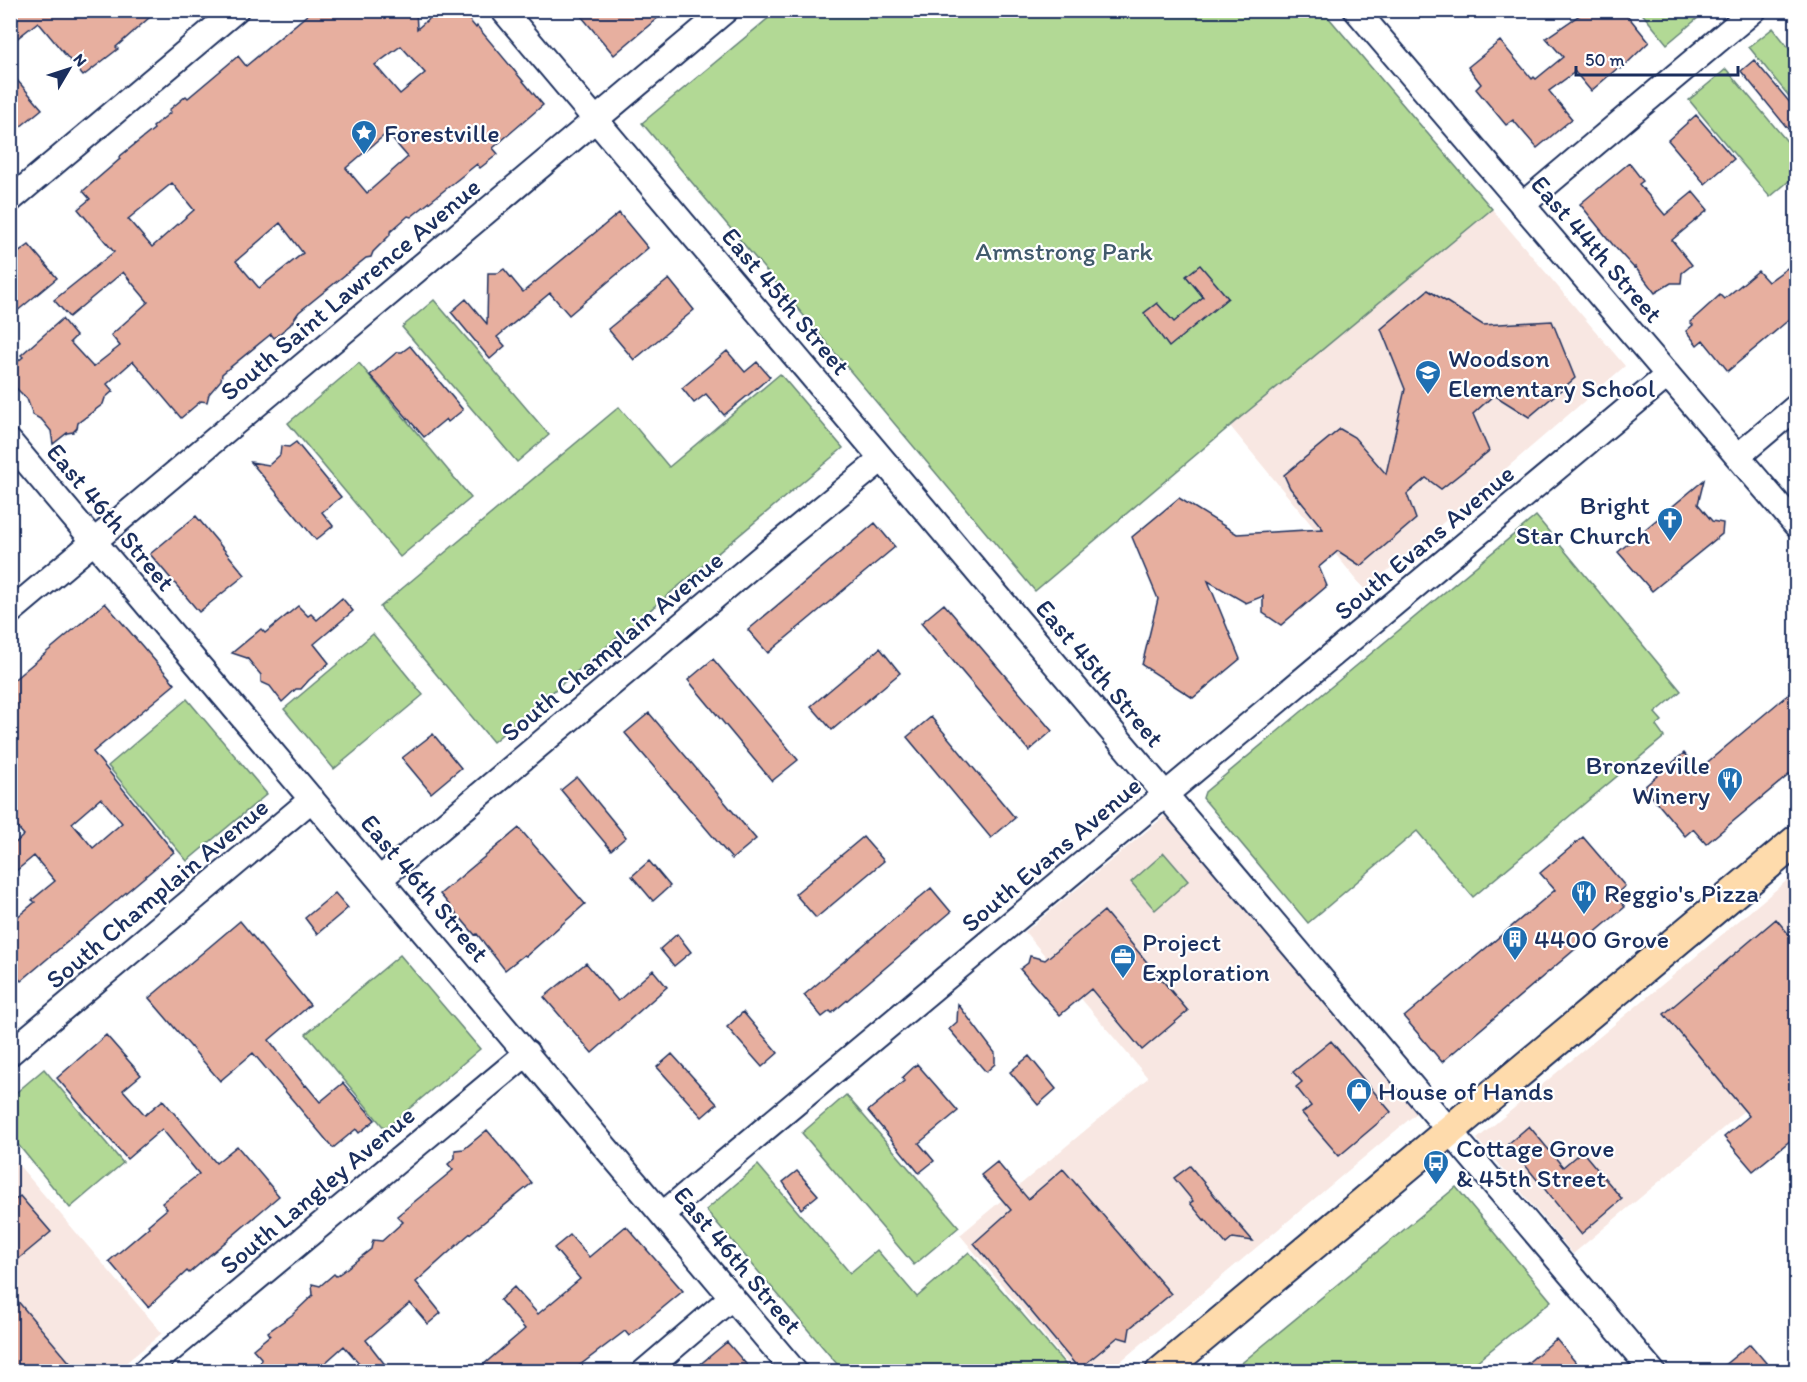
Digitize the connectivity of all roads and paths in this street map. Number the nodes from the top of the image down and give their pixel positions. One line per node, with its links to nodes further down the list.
1 (236, 10): 7 (street)
2 (503, 10): 6 (street, East 45th Street)
3 (726, 10): 6 (street, South Saint Lawrence Avenue)
4 (1356, 10): 8 (street, East 44th Street)
5 (1754, 10): 8 (street)
6 (596, 120): 13 (street, East 45th Street); 15 (street, South Saint Lawrence Avenue)
7 (10, 200)
8 (1521, 205): 9 (street, East 44th Street)
9 (1668, 375): 12 (street, East 44th Street); 17 (street, South Evans Avenue)
10 (1797, 407): 12 (street)
11 (10, 442): 15 (street, East 46th Street)
12 (1738, 456): 14 (street, East 44th Street)
13 (882, 459): 17 (street, East 45th Street); 20 (street, South Champlain Avenue)
14 (1797, 525)
15 (94, 541): 16 (street, South Saint Lawrence Avenue); 18 (street, East 46th Street)
16 (10, 612)
17 (1166, 795): 23 (street, East 45th Street); 24 (street, South Evans Avenue)
18 (312, 800): 20 (street, East 46th Street); 21 (street, South Champlain Avenue)
19 (1797, 841): 23 (main road)
20 (380, 879): 22 (street, East 46th Street)
21 (10, 1053)
22 (527, 1053): 24 (street, East 46th Street); 26 (street, South Langley Avenue)
23 (1450, 1131): 29 (main road); 30 (street, East 45th Street)
24 (663, 1214): 25 (street, East 46th Street)
25 (732, 1297): 27 (street); 28 (street, East 46th Street)
26 (144, 1371)
27 (644, 1371)
28 (795, 1371)
29 (1161, 1371)
30 (1653, 1371)

